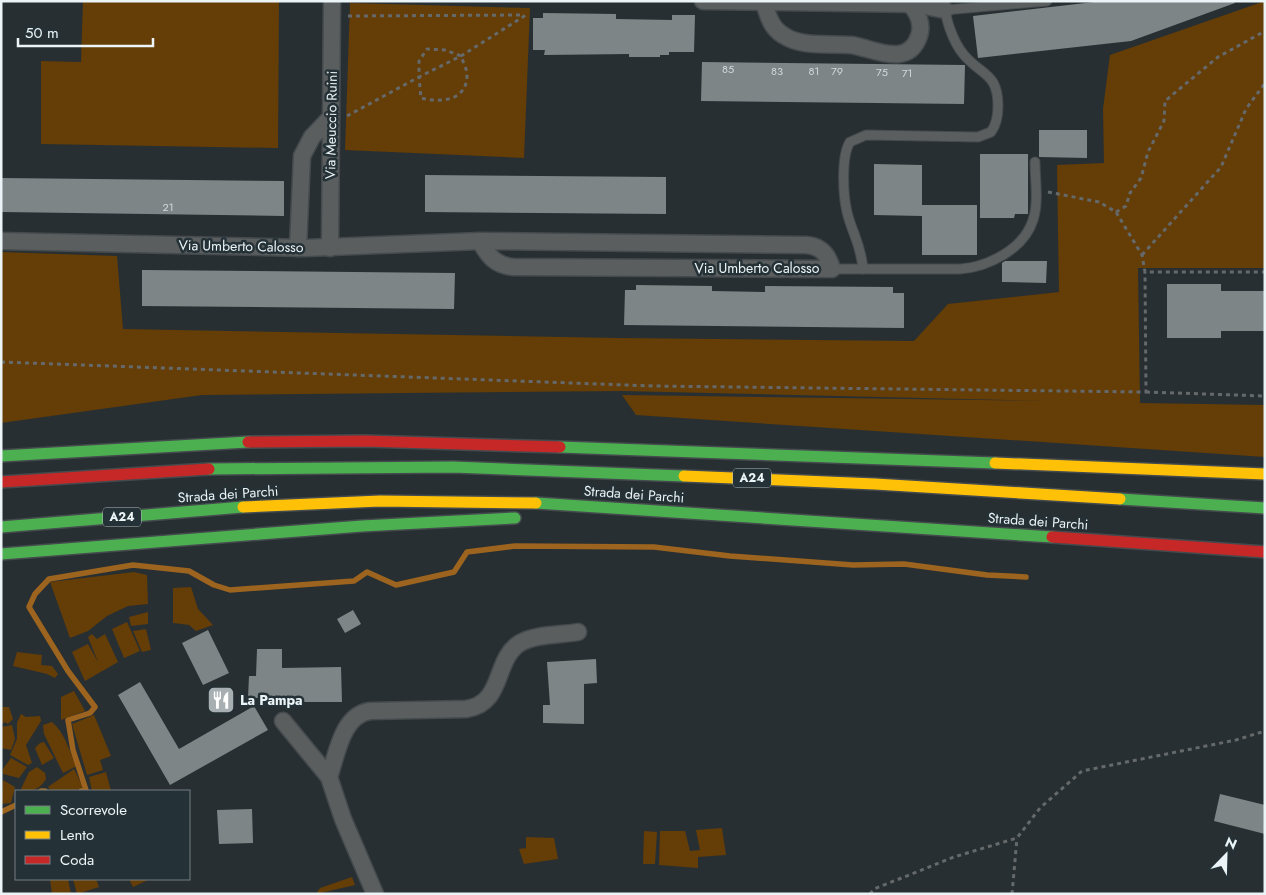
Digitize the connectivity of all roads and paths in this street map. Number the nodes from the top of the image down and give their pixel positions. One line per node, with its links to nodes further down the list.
1 (703, 1): 3 (street)
2 (1047, 1): 5 (lane)
3 (764, 3): 4 (street); 4 (street)
4 (910, 4): 5 (street)
5 (945, 6): 23 (lane)
6 (332, 9): 8 (path); 11 (street, Via Meuccio Ruini)
7 (1265, 31): 14 (path)
8 (461, 56): 9 (path); 9 (path); 9 (path)
9 (419, 77): 11 (path)
10 (1265, 83): 20 (path)
11 (331, 121): 18 (street); 19 (street, Via Meuccio Ruini)
12 (1035, 162): 13 (lane)
13 (1036, 190): 14 (path); 23 (lane)
14 (1116, 212): 20 (path)
15 (1, 241): 18 (street, Via Umberto Calosso)
16 (480, 241): 17 (street, Via Umberto Calosso); 19 (street, Via Umberto Calosso); 21 (street, Via Umberto Calosso)
17 (632, 243): 21 (street); 22 (street, Via Umberto Calosso)
18 (298, 248): 19 (street, Via Umberto Calosso)
19 (330, 248)
20 (1142, 255): 24 (path)
21 (632, 268): 22 (street, Via Umberto Calosso)
22 (832, 268): 23 (lane)
23 (863, 269)
24 (1145, 272): 25 (path); 27 (path)
25 (1265, 272)
26 (1, 362): 27 (path)
27 (1146, 392): 28 (path)
28 (1265, 396)
29 (1, 456): 30 (highway)
30 (1265, 474)
31 (1, 482): 32 (highway, Strada dei Parchi / A24)
32 (1265, 508)
33 (674, 512): 34 (highway); 36 (highway, Strada dei Parchi / A24); 37 (highway, Strada dei Parchi / A24)
34 (558, 517)
35 (529, 518): 38 (highway)
36 (1, 527)
37 (1265, 552)
38 (1, 554)
39 (578, 632): 42 (street)
40 (283, 721): 42 (street)
41 (1265, 731): 43 (path)
42 (329, 777): 44 (street)
43 (1017, 838): 45 (path); 46 (path)
44 (375, 894)
45 (870, 894)
46 (1012, 894)

